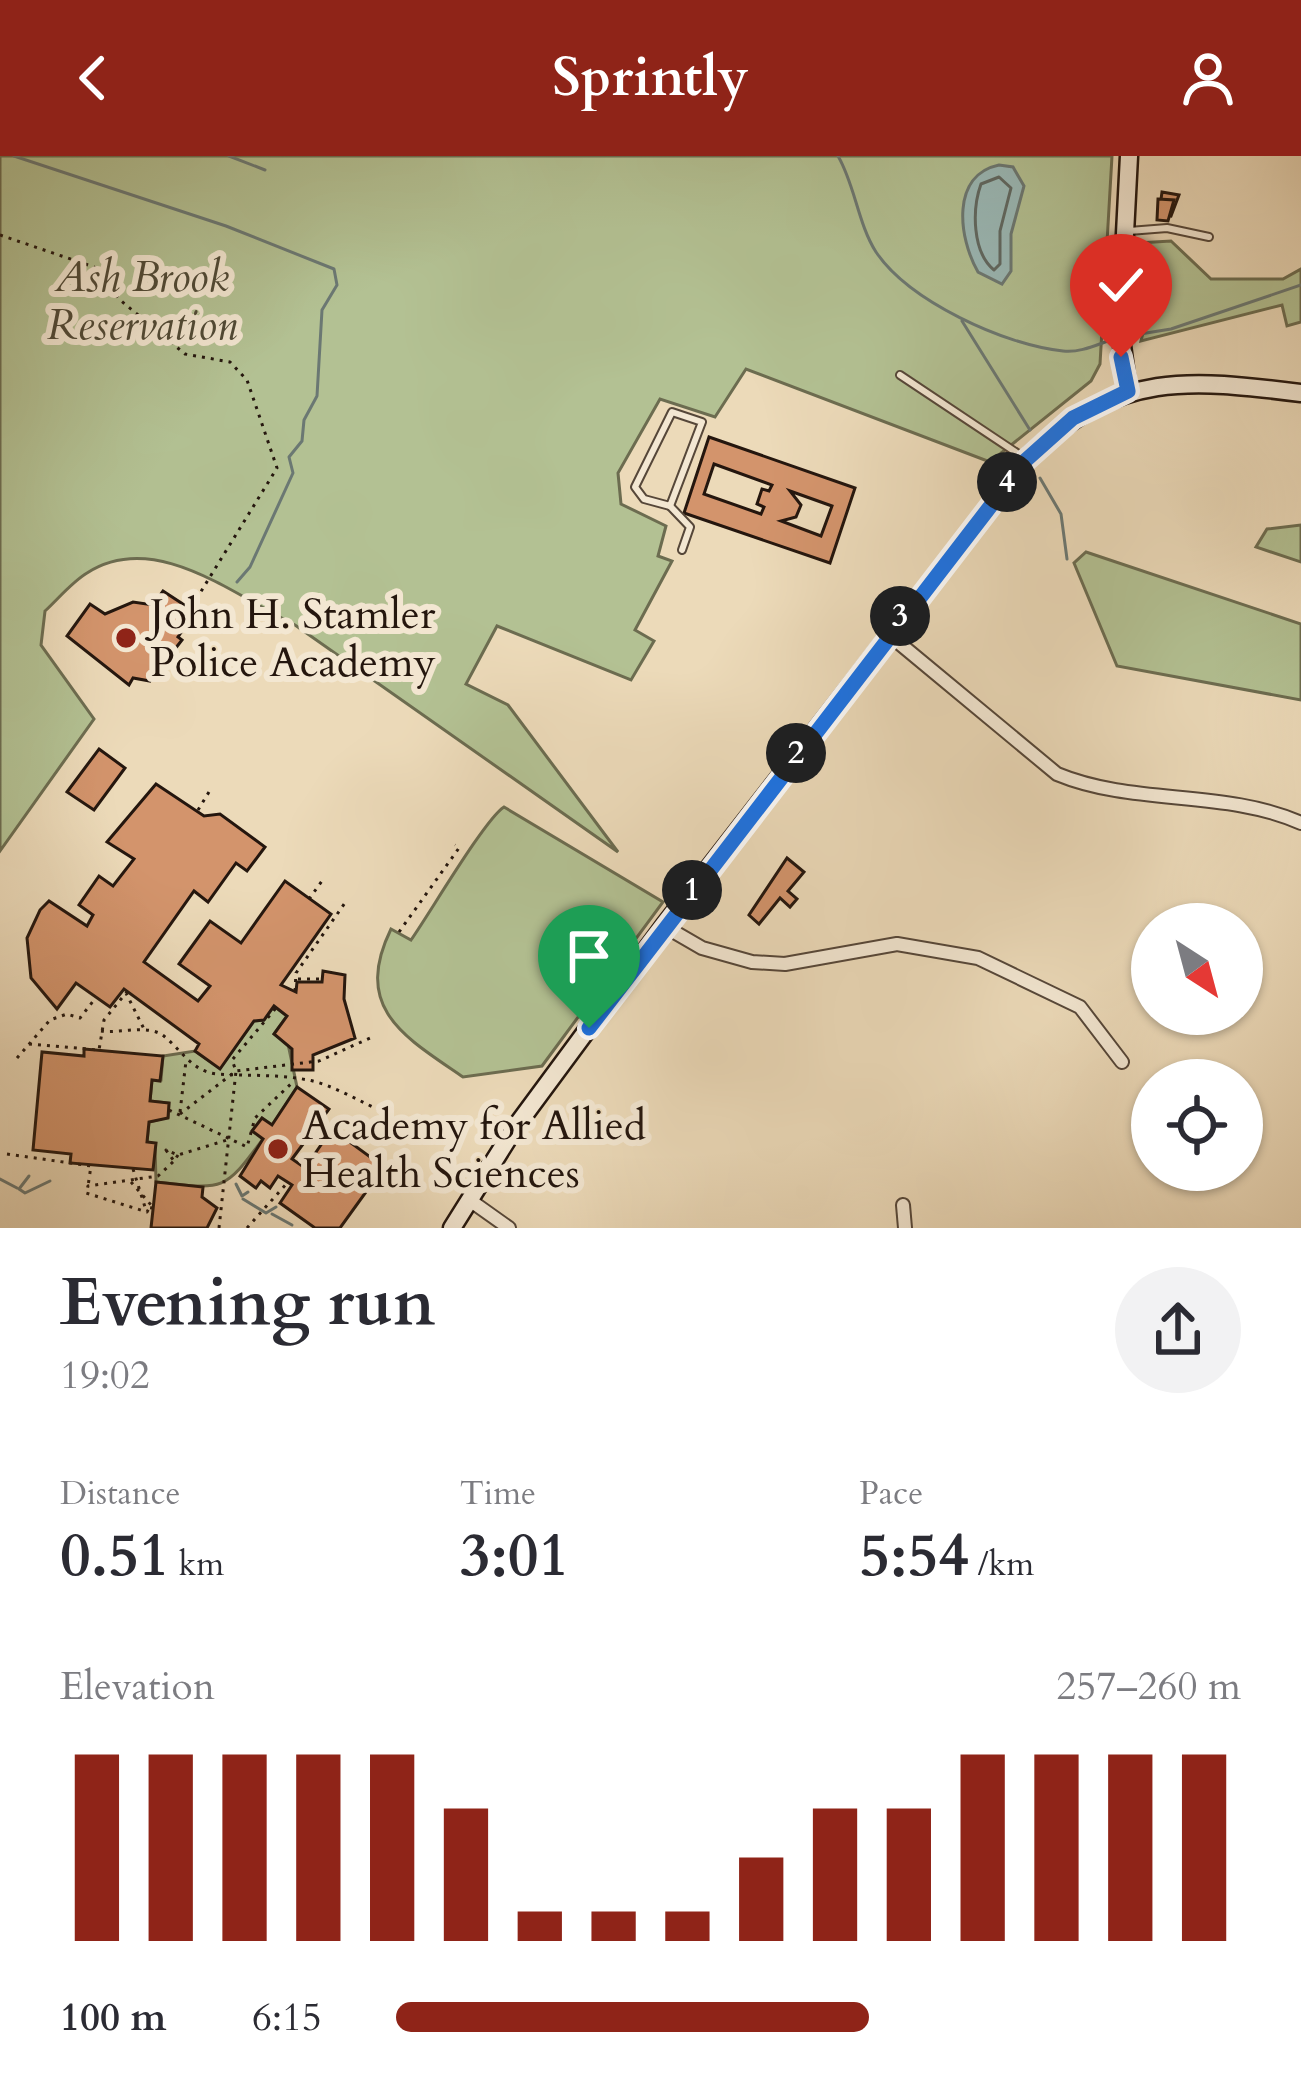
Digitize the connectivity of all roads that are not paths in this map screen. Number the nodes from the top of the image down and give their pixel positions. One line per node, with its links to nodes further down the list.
1 (1129, 156): 2 (street)
2 (1126, 232): 3 (lane); 5 (street)
3 (1209, 237)
4 (900, 375): 7 (lane)
5 (1128, 391): 6 (street); 7 (street)
6 (1301, 393)
7 (1026, 460): 10 (street)
8 (670, 506): 8 (lane); 9 (lane)
9 (682, 550)
10 (887, 633): 11 (street); 12 (street)
11 (1301, 823)
12 (664, 926): 13 (street); 14 (street)
13 (1122, 1062)
14 (471, 1201): 16 (street); 17 (street)
15 (903, 1205): 18 (street)
16 (452, 1228)
17 (509, 1228)
18 (905, 1228)

